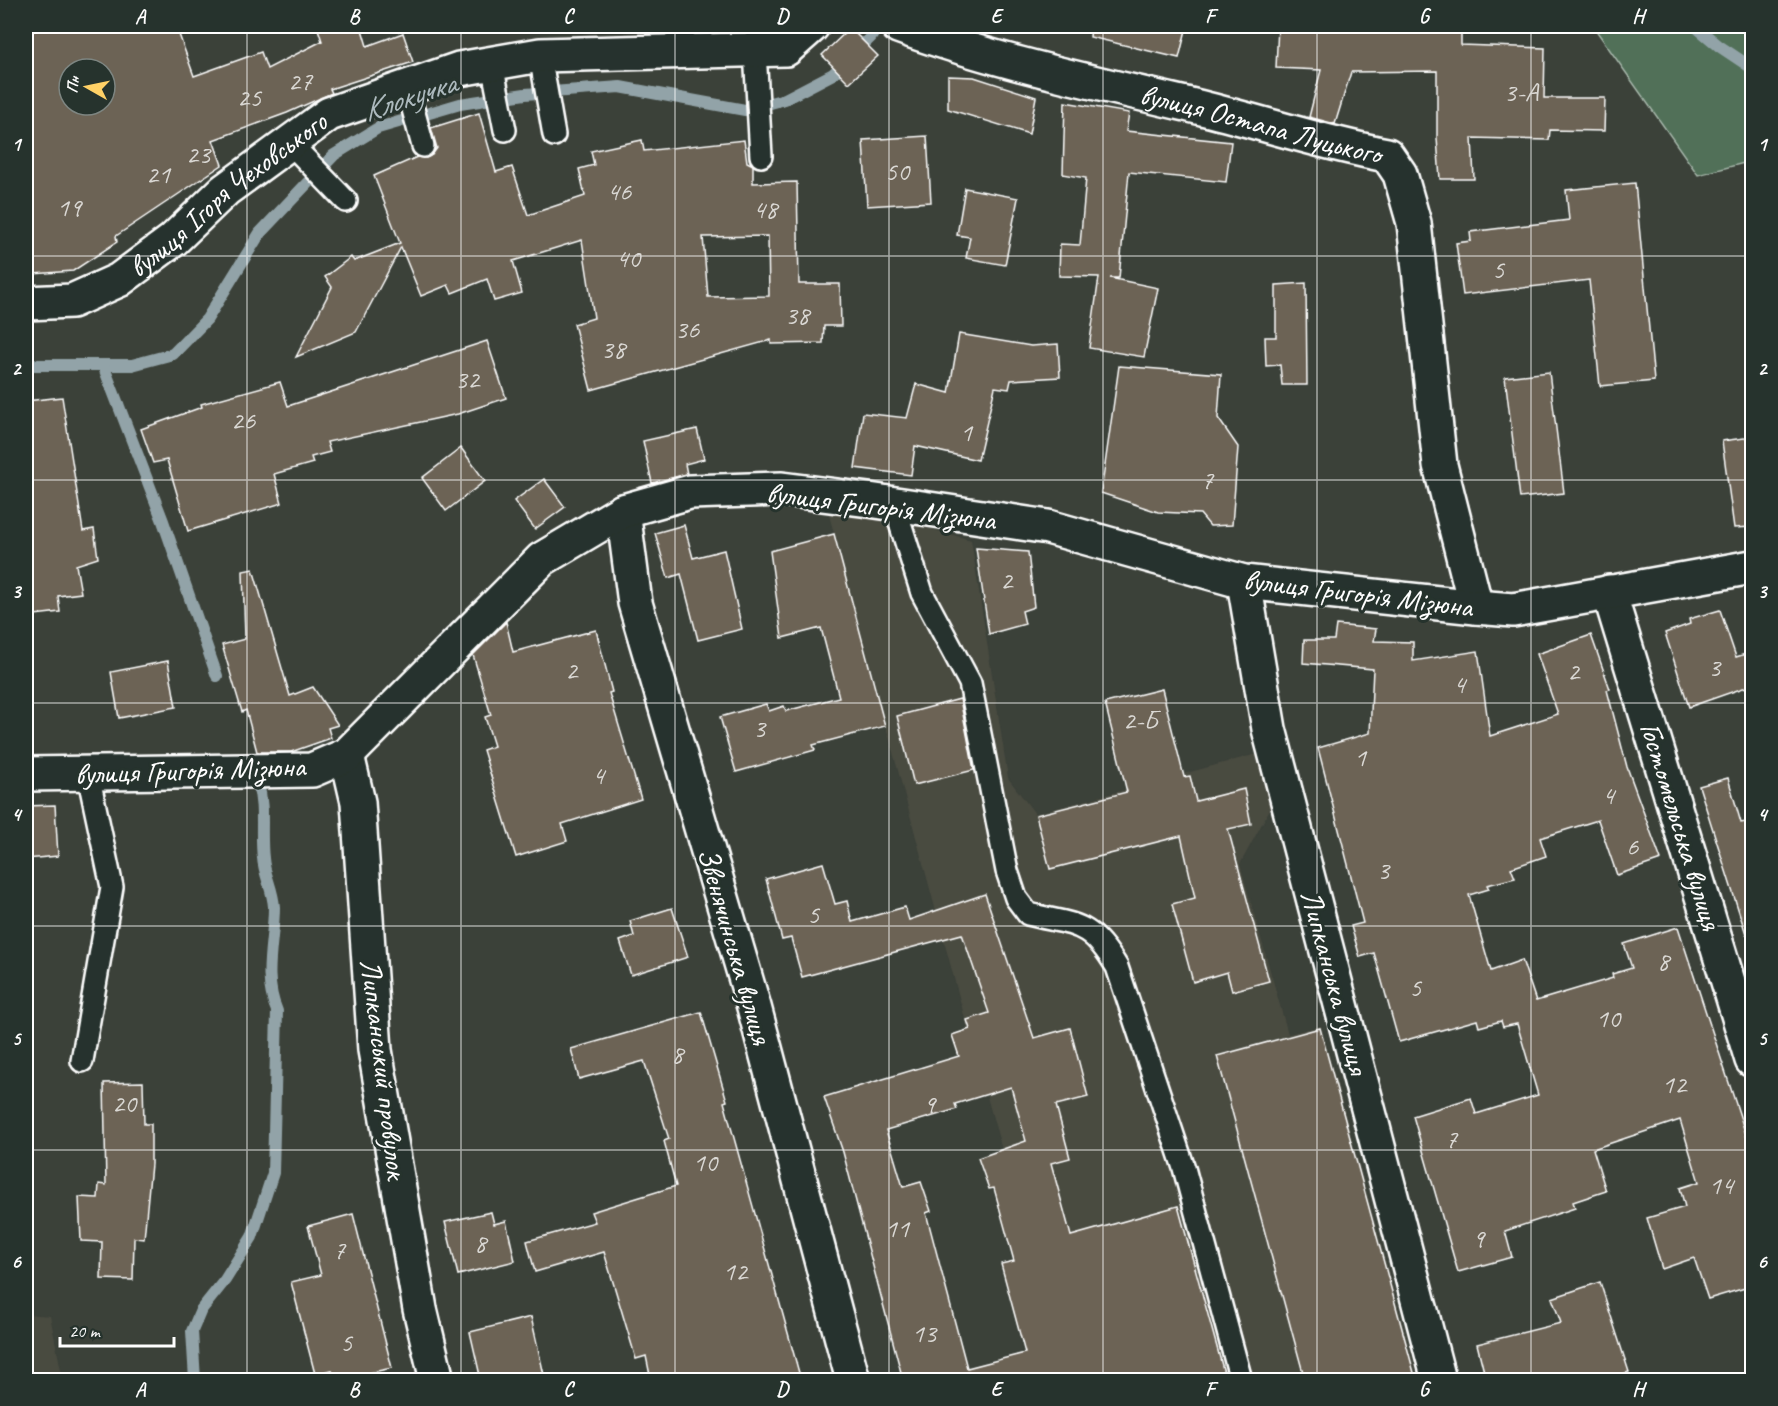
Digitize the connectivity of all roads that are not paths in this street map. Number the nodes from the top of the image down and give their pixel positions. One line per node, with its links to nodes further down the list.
1 (812, 26): 4 (street, вулиця Ігоря Чеховського)
2 (912, 31): 19 (street, вулиця Остапа Луцького)
3 (541, 62): 4 (street, вулиця Ігоря Чеховського); 5 (street, вулиця Ігоря Чеховського); 8 (lane)
4 (756, 64): 11 (lane)
5 (492, 69): 6 (street, вулиця Ігоря Чеховського); 7 (lane)
6 (409, 95): 9 (lane); 10 (street, вулиця Ігоря Чеховського)
7 (503, 121)
8 (554, 135)
9 (420, 138)
10 (296, 150): 12 (lane); 13 (street, вулиця Ігоря Чеховського)
11 (760, 156)
12 (346, 201)
13 (26, 303)
14 (894, 504): 15 (street, вулиця Григорія Мізюна); 17 (street, вулиця Григорія Мізюна); 27 (lane)
15 (623, 510): 20 (street, вулиця Григорія Мізюна); 26 (street, Звенячинська вулиця)
16 (1752, 567): 18 (street, вулиця Григорія Мізюна)
17 (1244, 582): 19 (street, вулиця Григорія Мізюна); 28 (street, Липканська вулиця)
18 (1609, 592): 19 (street, вулиця Григорія Мізюна); 23 (street, Гостомельська вулиця)
19 (1476, 607)
20 (347, 755): 22 (street, вулиця Григорія Мізюна); 25 (street, Липканський провулок)
21 (26, 774): 22 (street, вулиця Григорія Мізюна)
22 (88, 774): 24 (lane)
23 (1752, 1060)
24 (82, 1061)
25 (437, 1380)
26 (853, 1380)
27 (1241, 1380)
28 (1439, 1380)

